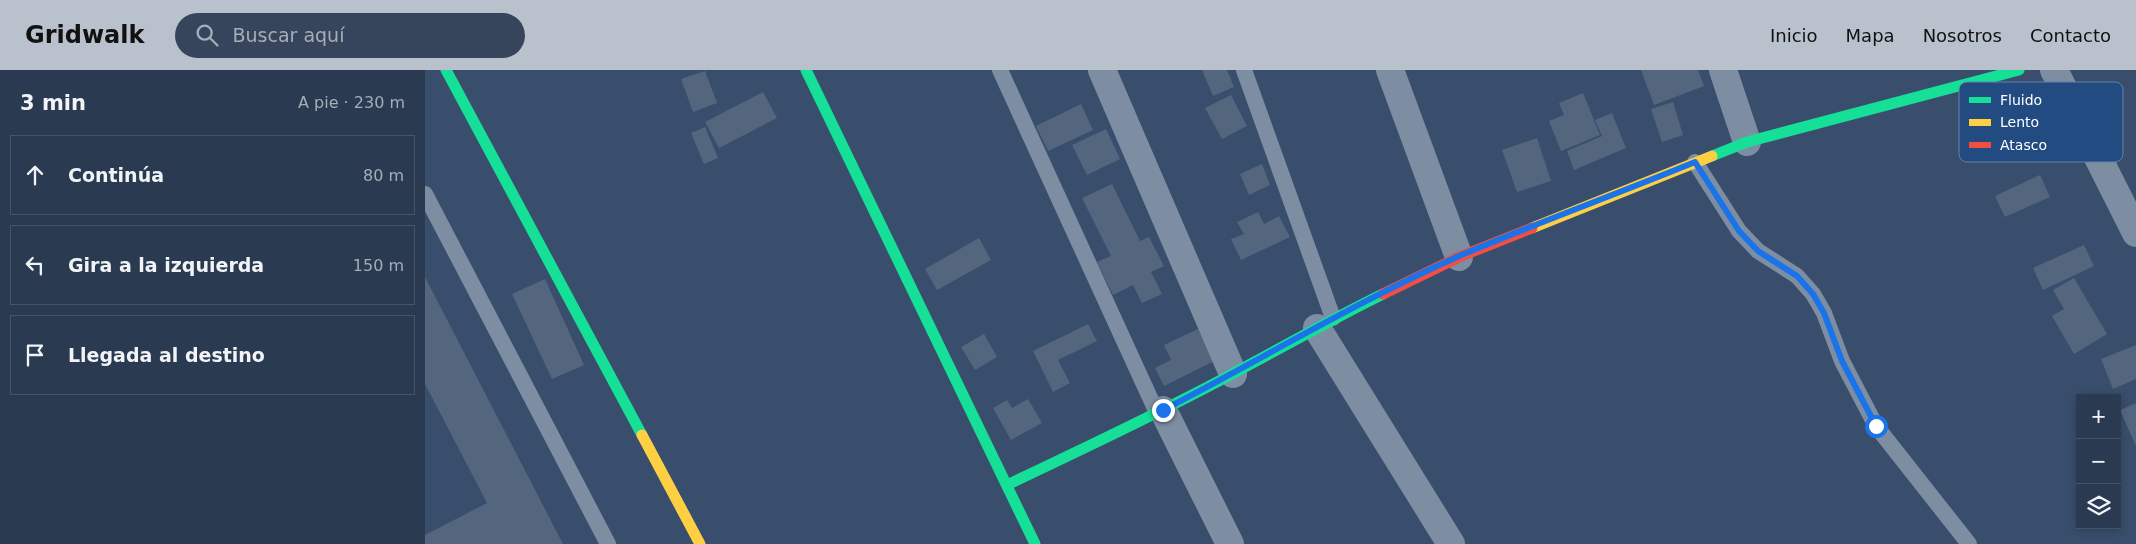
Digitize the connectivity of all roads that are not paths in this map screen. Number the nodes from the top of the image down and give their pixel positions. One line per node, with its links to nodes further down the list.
1 (446, 70): 24 (street)
2 (806, 70): 22 (street)
3 (1000, 70): 21 (lane)
4 (1102, 70): 20 (street)
5 (1243, 70): 19 (lane)
6 (1390, 70): 18 (street)
7 (1723, 70): 13 (street)
8 (2019, 70): 10 (street)
9 (2054, 70): 11 (street)
10 (1974, 82)
11 (2060, 82)
12 (1959, 86): 13 (street)
13 (1747, 142): 14 (street)
14 (1695, 162): 18 (street); 28 (lane)
15 (2100, 162): 17 (street)
16 (425, 194): 23 (lane)
17 (2136, 233)
18 (1459, 257): 19 (street)
19 (1325, 323): 20 (street); 27 (street)
20 (1233, 374): 21 (street)
21 (1160, 411): 22 (street); 26 (street)
22 (1007, 486): 25 (street)
23 (609, 544)
24 (700, 544)
25 (1035, 544)
26 (1230, 544)
27 (1451, 544)
28 (1969, 544)

